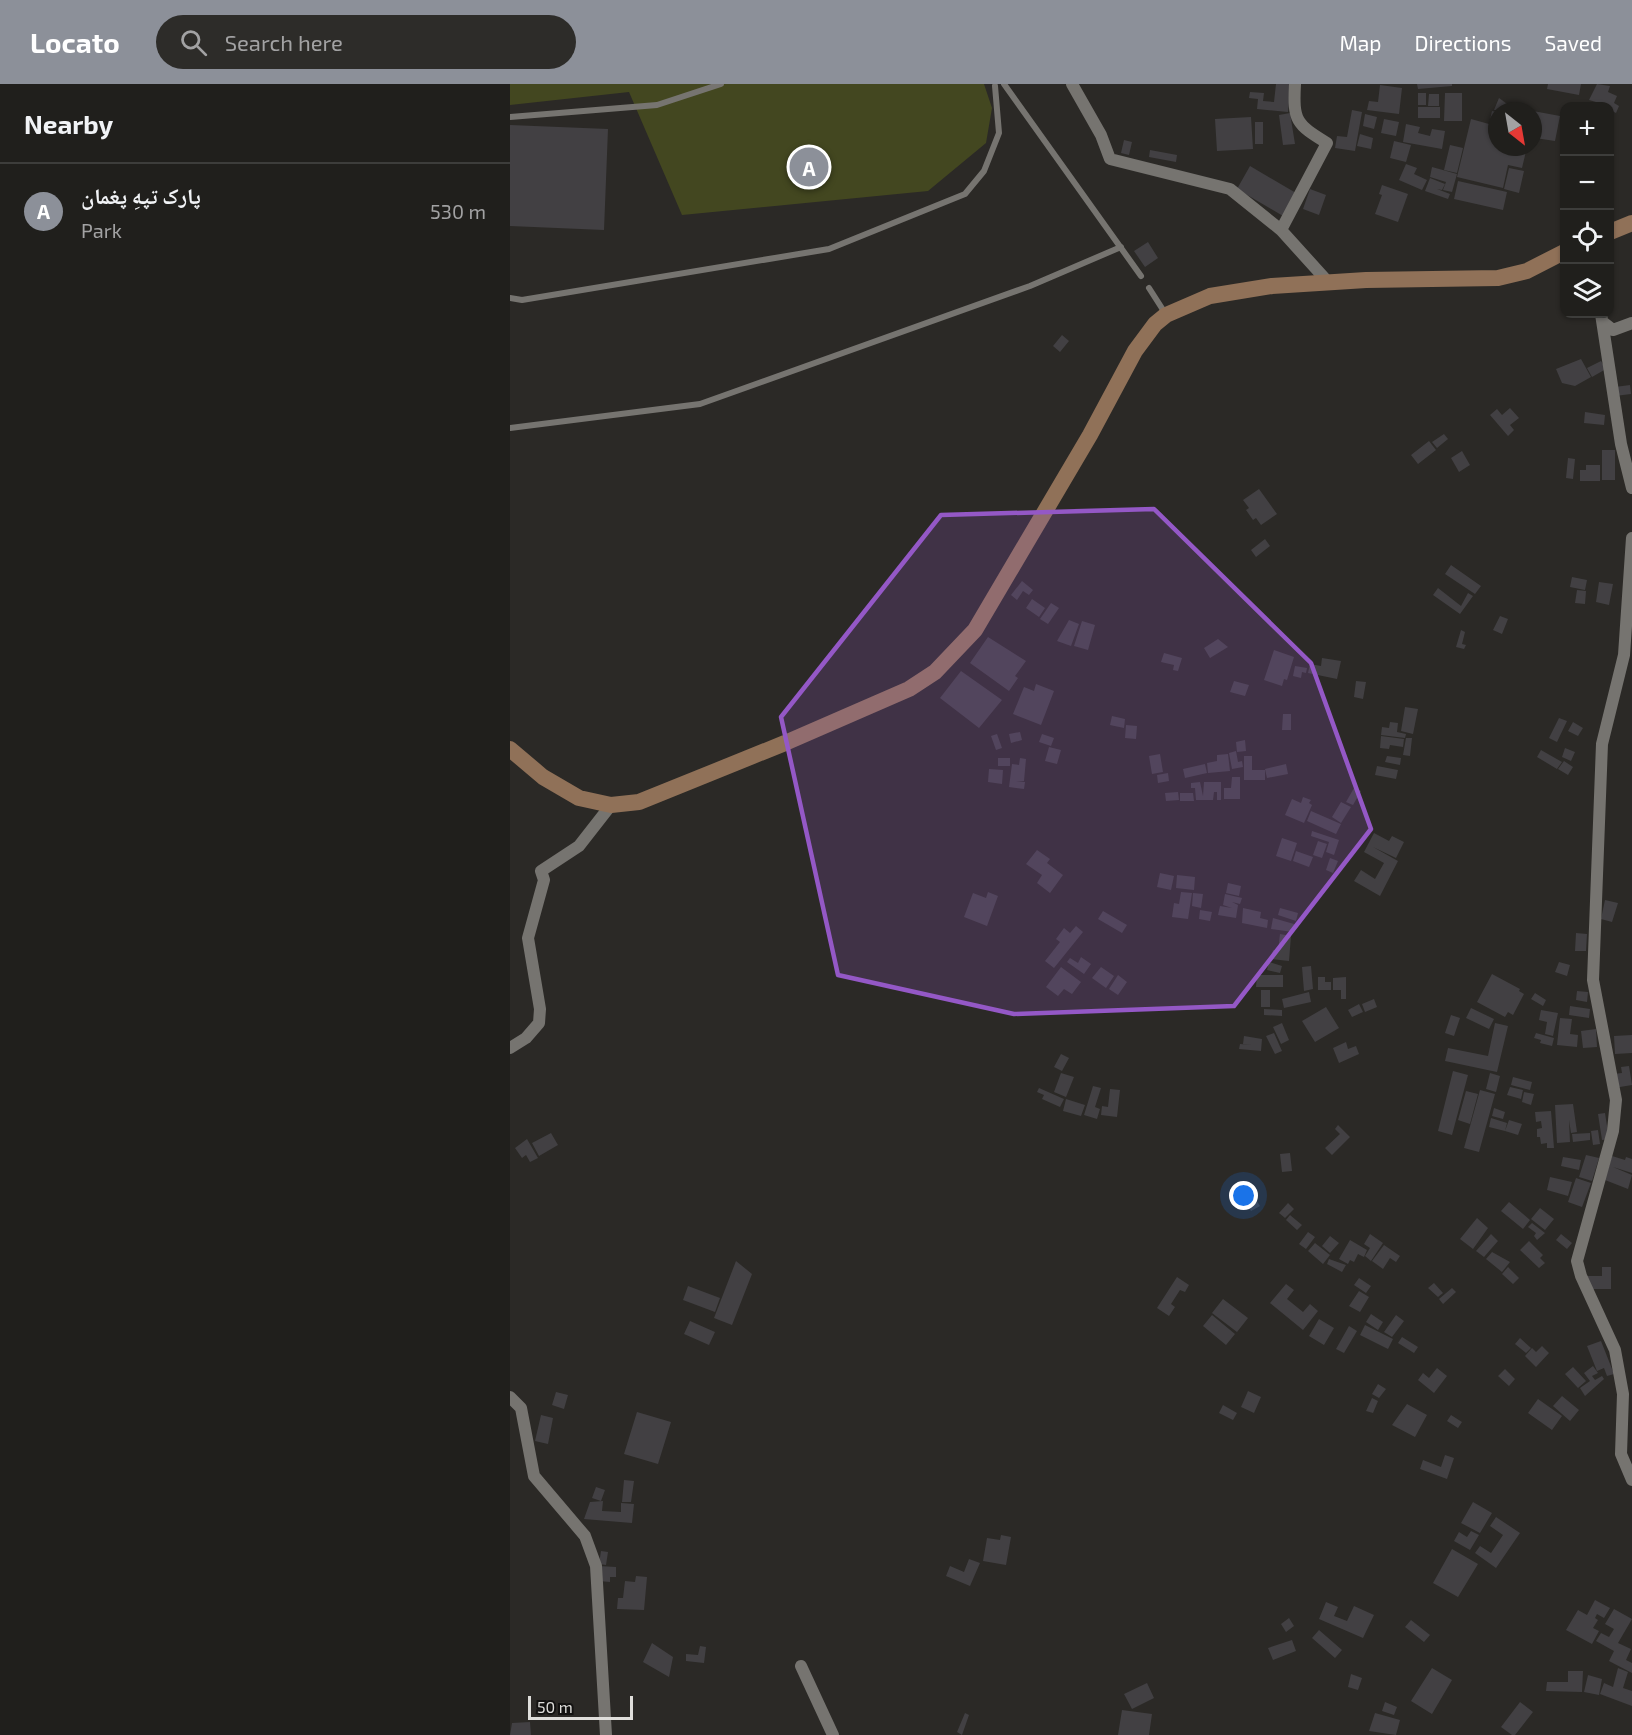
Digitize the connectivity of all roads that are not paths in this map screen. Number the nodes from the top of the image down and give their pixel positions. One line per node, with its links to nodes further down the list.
1 (721, 84): 6 (lane)
2 (1004, 84): 10 (lane)
3 (1072, 84): 8 (street)
4 (1295, 84): 8 (street)
5 (995, 85): 15 (lane)
6 (510, 117)
7 (1632, 223): 9 (main road)
8 (1281, 230): 13 (street)
9 (1614, 230)
10 (1121, 247): 12 (lane); 19 (lane)
11 (1560, 254): 13 (main road)
12 (1141, 276)
13 (1328, 282): 16 (main road)
14 (1149, 288): 16 (lane)
15 (510, 298)
16 (1166, 315): 24 (main road)
17 (1603, 318): 18 (street); 20 (street)
18 (1632, 323)
19 (510, 428)
20 (1626, 443): 21 (street)
21 (1632, 488)
22 (1632, 538): 27 (street)
23 (510, 749): 24 (main road)
24 (611, 805): 25 (street)
25 (510, 1048)
26 (510, 1397): 29 (street)
27 (1632, 1480)
28 (801, 1666): 30 (street)
29 (606, 1735)
30 (832, 1735)

